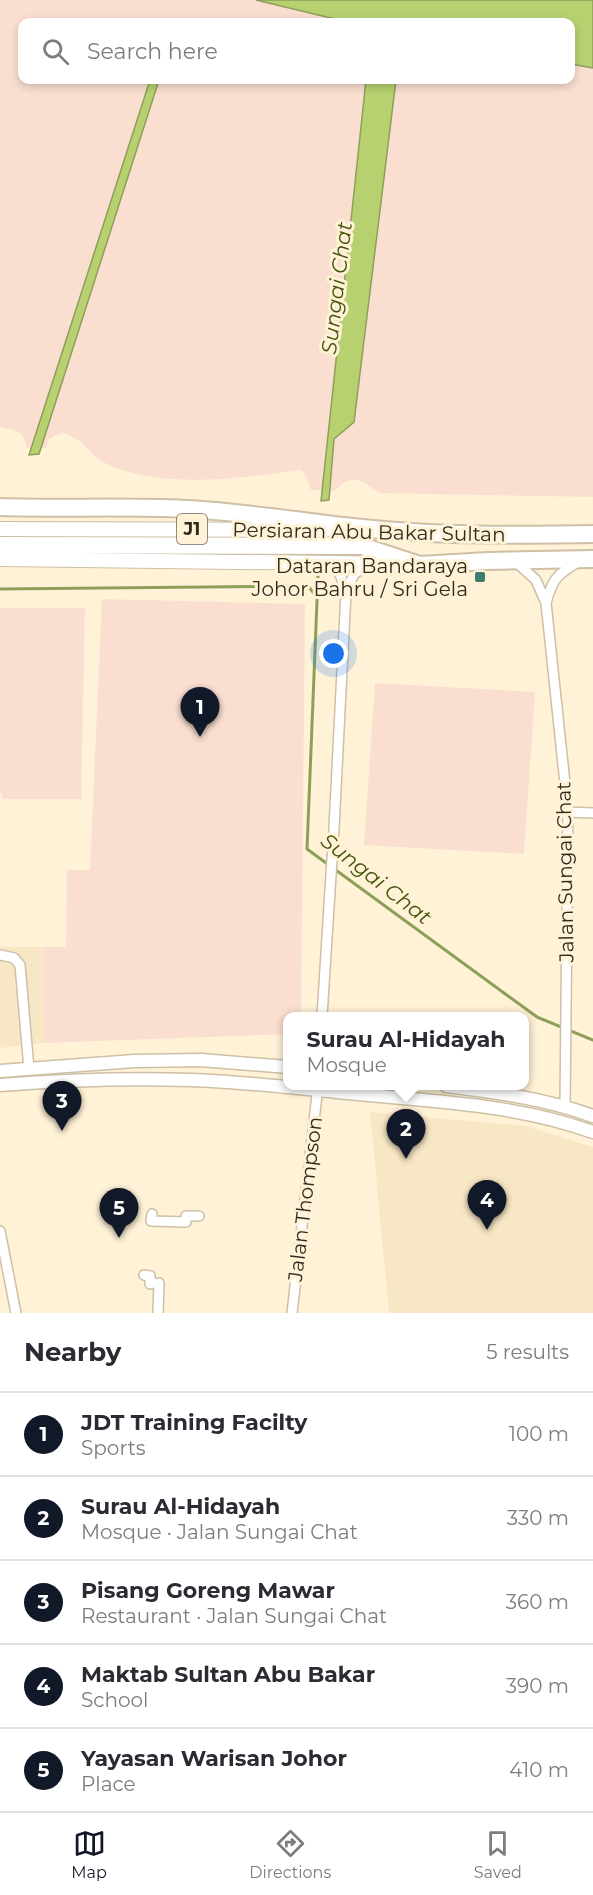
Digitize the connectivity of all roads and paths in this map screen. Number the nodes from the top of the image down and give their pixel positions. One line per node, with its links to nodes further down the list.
1 (0, 507): 3 (highway)
2 (0, 529): 3 (main road, Persiaran Abu Bakar Sultan / J1)
3 (384, 530): 4 (highway, Persiaran Abu Bakar Sultan / J1)
4 (593, 534)
5 (0, 545): 11 (highway)
6 (588, 559): 7 (highway, Persiaran Abu Bakar Sultan / J1); 13 (street, Jalan Sungai Chat)
7 (513, 560): 11 (highway, Persiaran Abu Bakar Sultan / J1); 13 (street, Jalan Sungai Chat)
8 (0, 561): 9 (main road, Persiaran Abu Bakar Sultan / J1)
9 (326, 562): 10 (main road, Persiaran Abu Bakar Sultan / J1); 12 (street)
10 (373, 563): 11 (main road, Persiaran Abu Bakar Sultan / J1); 12 (street)
11 (420, 565)
12 (346, 592): 17 (street)
13 (546, 603): 14 (street, Jalan Sungai Chat)
14 (568, 812): 15 (street); 26 (street, Jalan Sungai Chat)
15 (593, 813)
16 (0, 955): 19 (street)
17 (322, 1012)
18 (283, 1067): 19 (main road)
19 (28, 1069): 20 (main road)
20 (0, 1071)
21 (0, 1085): 22 (main road)
22 (283, 1086)
23 (318, 1090): 35 (street, Jalan Thompson)
24 (336, 1090): 28 (main road)
25 (477, 1090): 26 (main road)
26 (565, 1106): 27 (main road)
27 (593, 1116)
28 (593, 1132)
29 (152, 1214): 30 (street)
30 (199, 1216)
31 (0, 1231): 33 (street)
32 (144, 1275): 34 (street)
33 (16, 1313)
34 (158, 1313)
35 (292, 1313)

